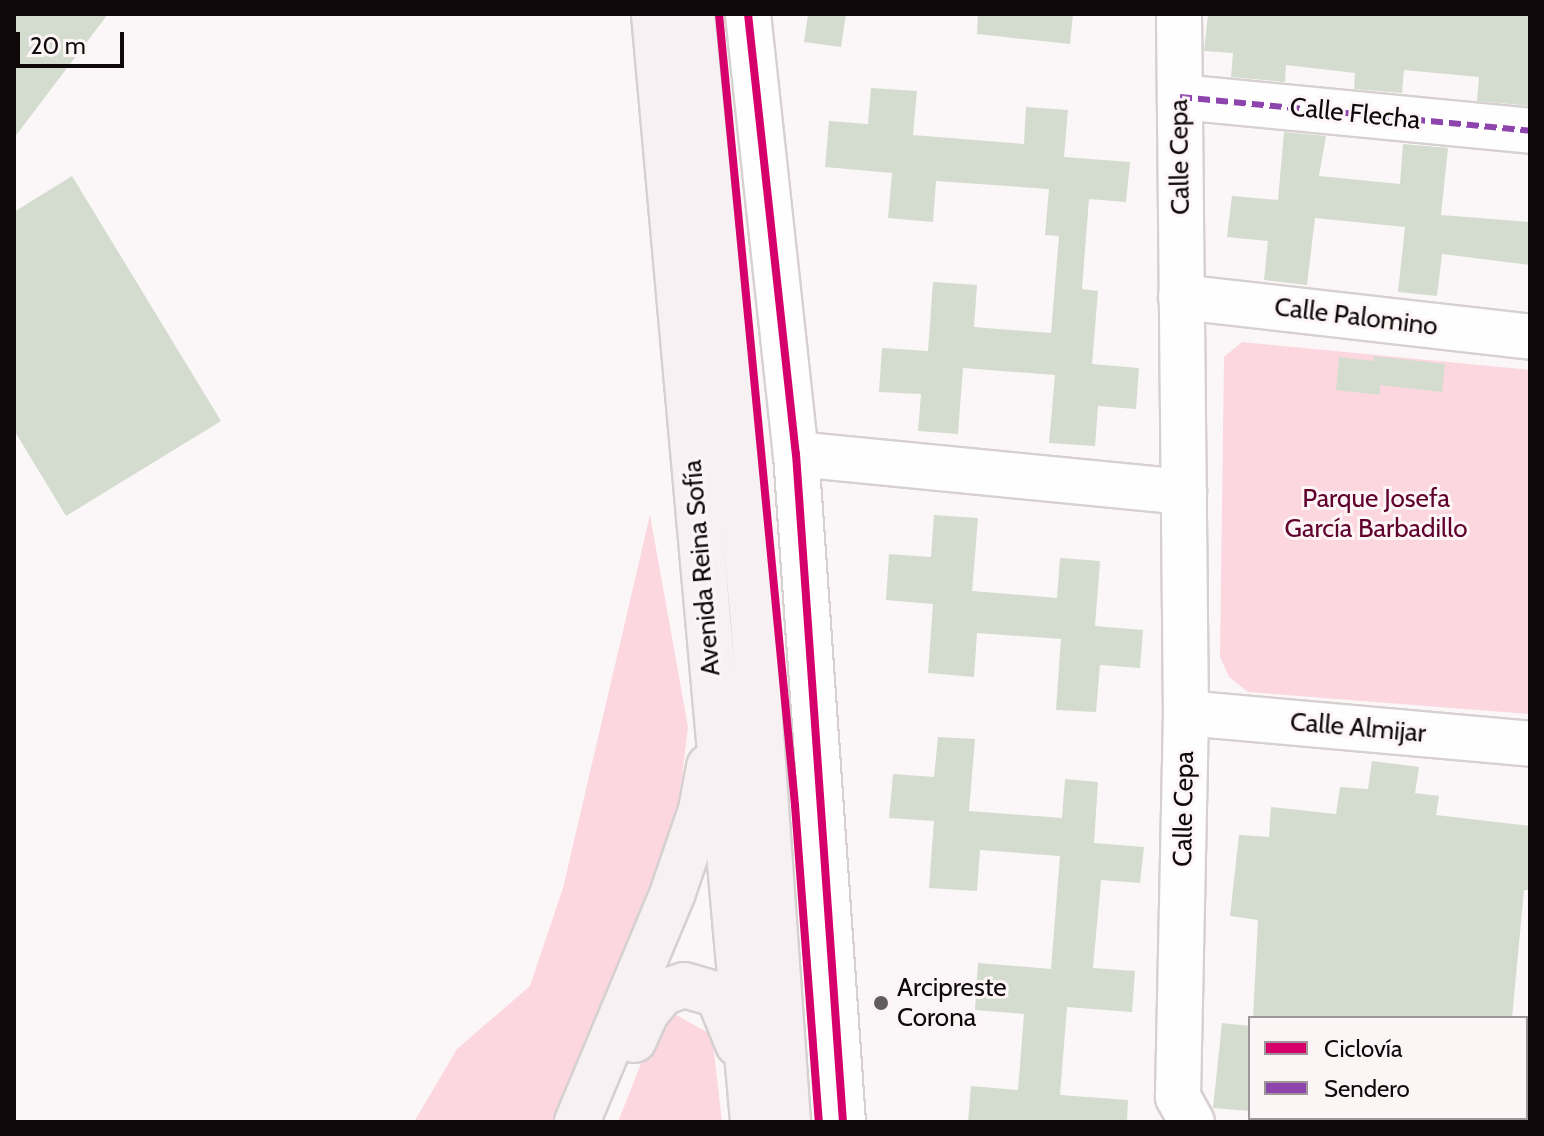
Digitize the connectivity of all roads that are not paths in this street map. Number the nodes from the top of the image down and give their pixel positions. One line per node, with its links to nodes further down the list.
1 (654, 14): 12 (main road, Avenida Reina Sofía)
2 (692, 14): 17 (main road, Avenida Reina Sofía)
3 (748, 14): 9 (street)
4 (1179, 14): 5 (street, Calle Cepa)
5 (1180, 97): 6 (street, Calle Flecha); 7 (street, Calle Cepa)
6 (1530, 131)
7 (1181, 297): 8 (street, Calle Palomino); 10 (street, Calle Cepa)
8 (1530, 337)
9 (796, 454): 10 (street); 18 (street)
10 (1184, 492): 11 (street, Calle Cepa)
11 (1186, 713): 13 (street, Calle Almijar); 19 (street, Calle Cepa)
12 (715, 721): 14 (main road, Avenida Reina Sofía); 15 (main road)
13 (1530, 744)
14 (752, 1109): 16 (main road)
15 (577, 1122)
16 (598, 1122)
17 (788, 1122)
18 (843, 1122)
19 (1192, 1122)

